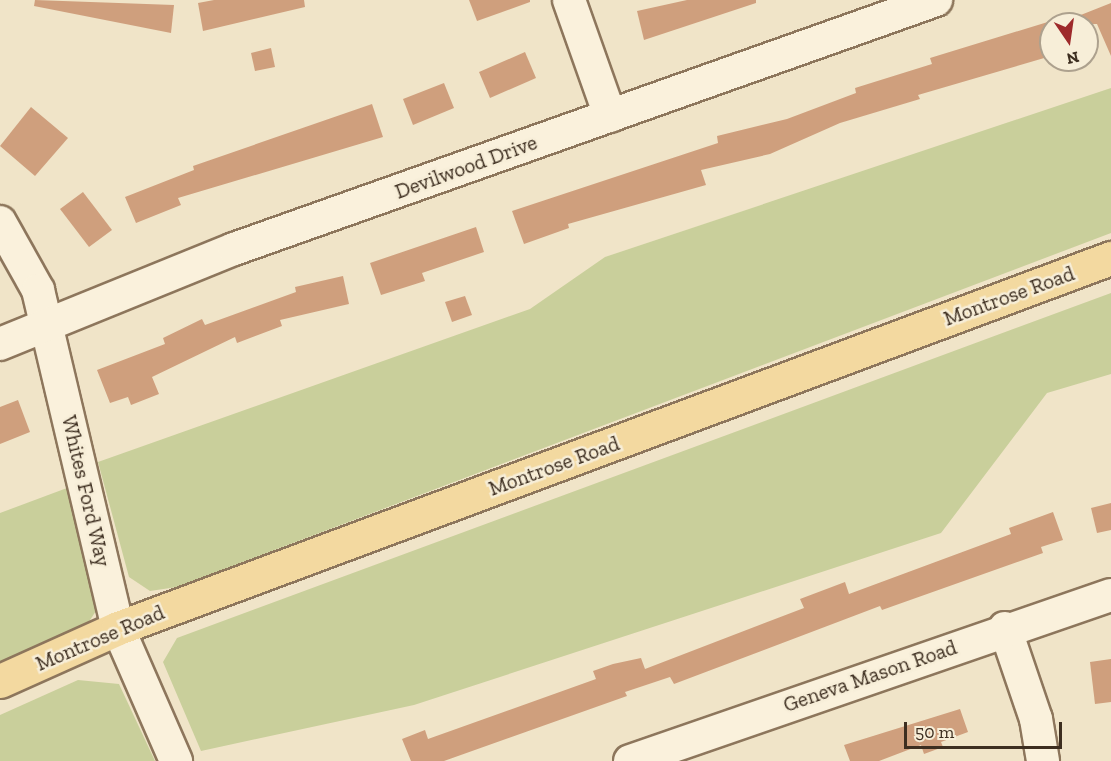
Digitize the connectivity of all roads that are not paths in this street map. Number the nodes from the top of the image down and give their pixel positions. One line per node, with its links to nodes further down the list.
1 (569, 0): 3 (street)
2 (936, 0): 3 (street, Devilwood Drive)
3 (610, 116): 6 (street, Devilwood Drive)
4 (0, 222): 6 (street, Whites Ford Way)
5 (1111, 258): 9 (main road, Montrose Road)
6 (46, 326): 7 (street, Devilwood Drive); 9 (street, Whites Ford Way)
7 (0, 344)
8 (1111, 595): 10 (street, Geneva Mason Road)
9 (118, 628): 11 (main road, Montrose Road); 13 (street, Whites Ford Way)
10 (1005, 628): 12 (street, Geneva Mason Road); 15 (street)
11 (0, 681)
12 (695, 750): 14 (street, Geneva Mason Road)
13 (176, 761)
14 (630, 761)
15 (1043, 761)

